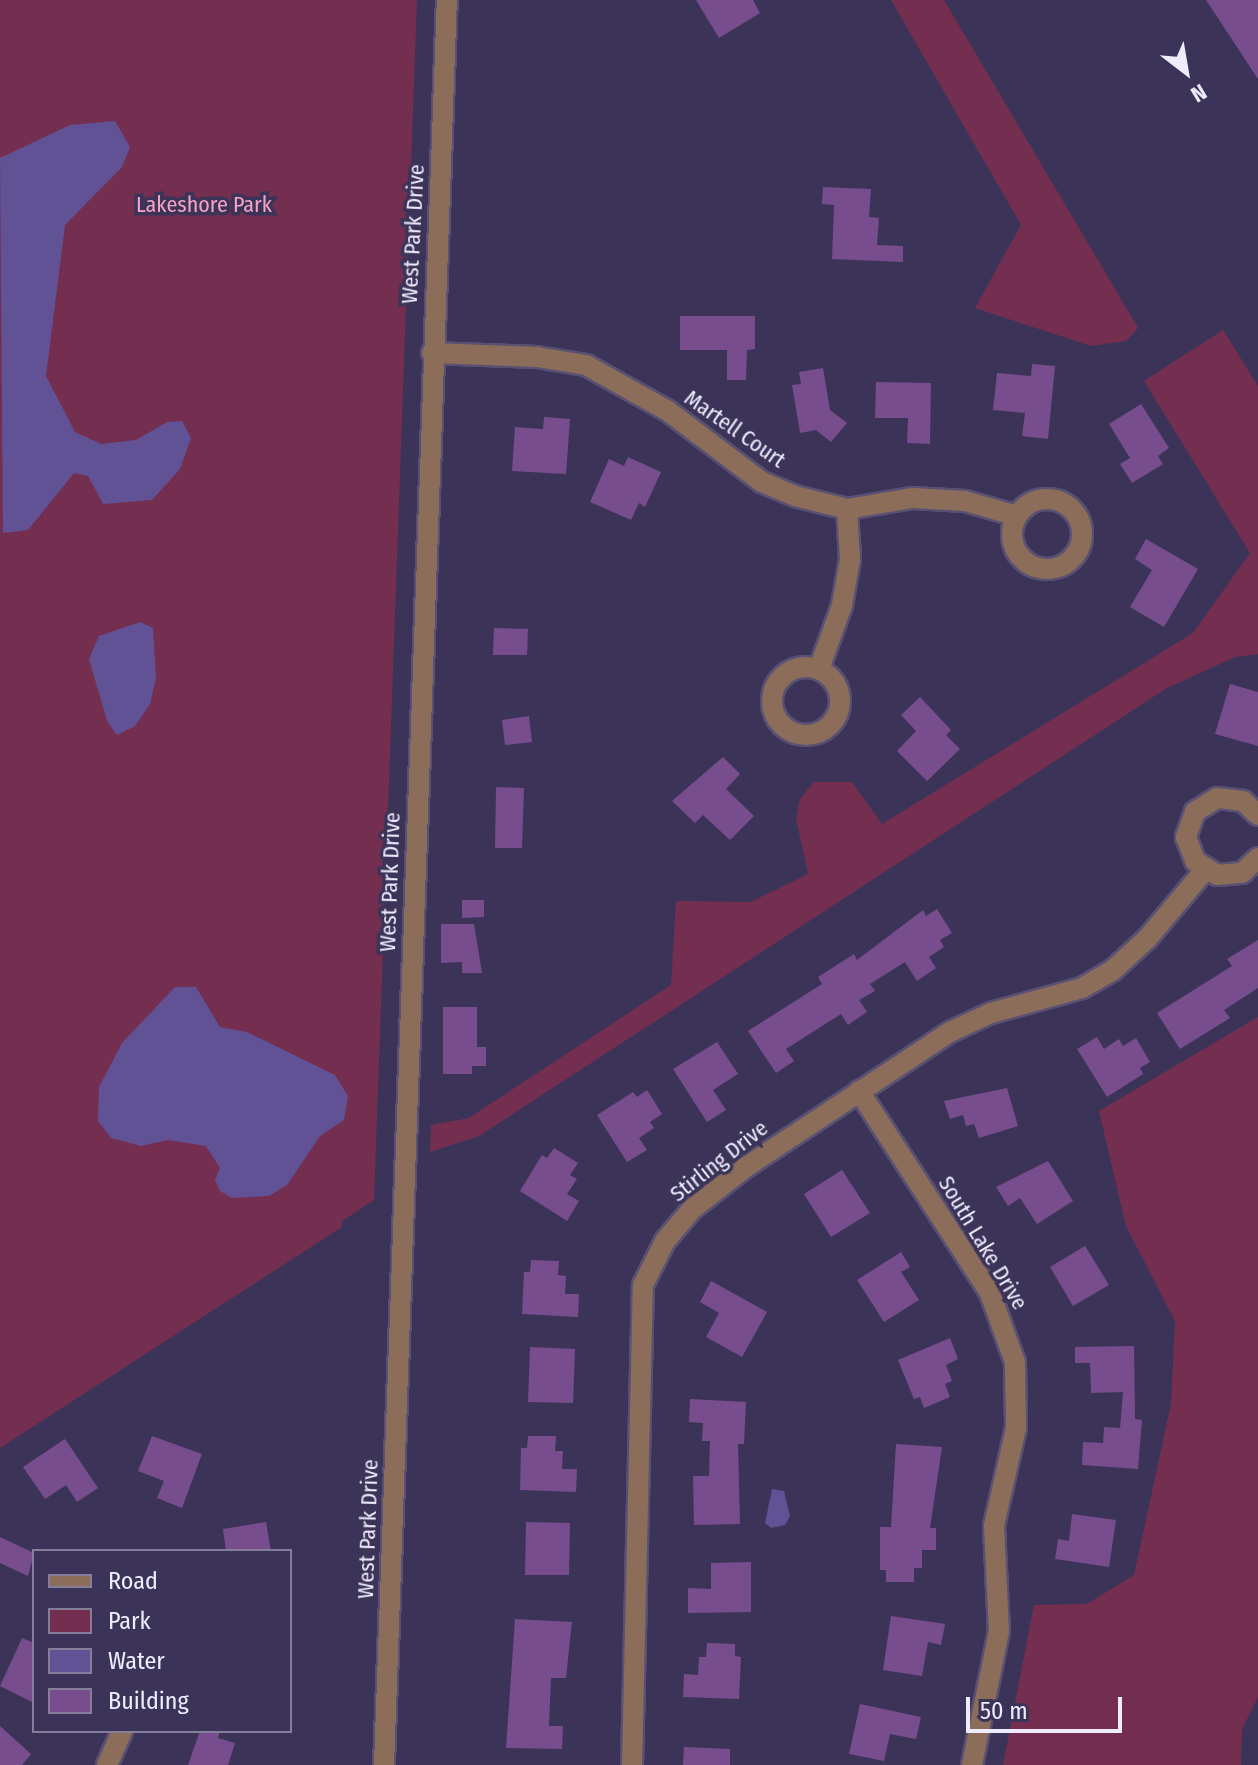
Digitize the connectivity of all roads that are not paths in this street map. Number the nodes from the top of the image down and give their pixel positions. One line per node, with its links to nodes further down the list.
1 (447, 0): 2 (street, West Park Drive)
2 (432, 353): 3 (street, Martell Court); 12 (street, West Park Drive)
3 (847, 509): 4 (street, Martell Court); 5 (street)
4 (1017, 516)
5 (819, 669)
6 (1258, 815): 8 (street)
7 (1258, 858): 8 (street)
8 (1205, 870): 9 (street, Stirling Drive)
9 (859, 1091): 13 (street, Stirling Drive); 14 (street, South Lake Drive)
10 (121, 1733): 11 (street)
11 (107, 1765)
12 (384, 1765)
13 (632, 1765)
14 (972, 1765)

